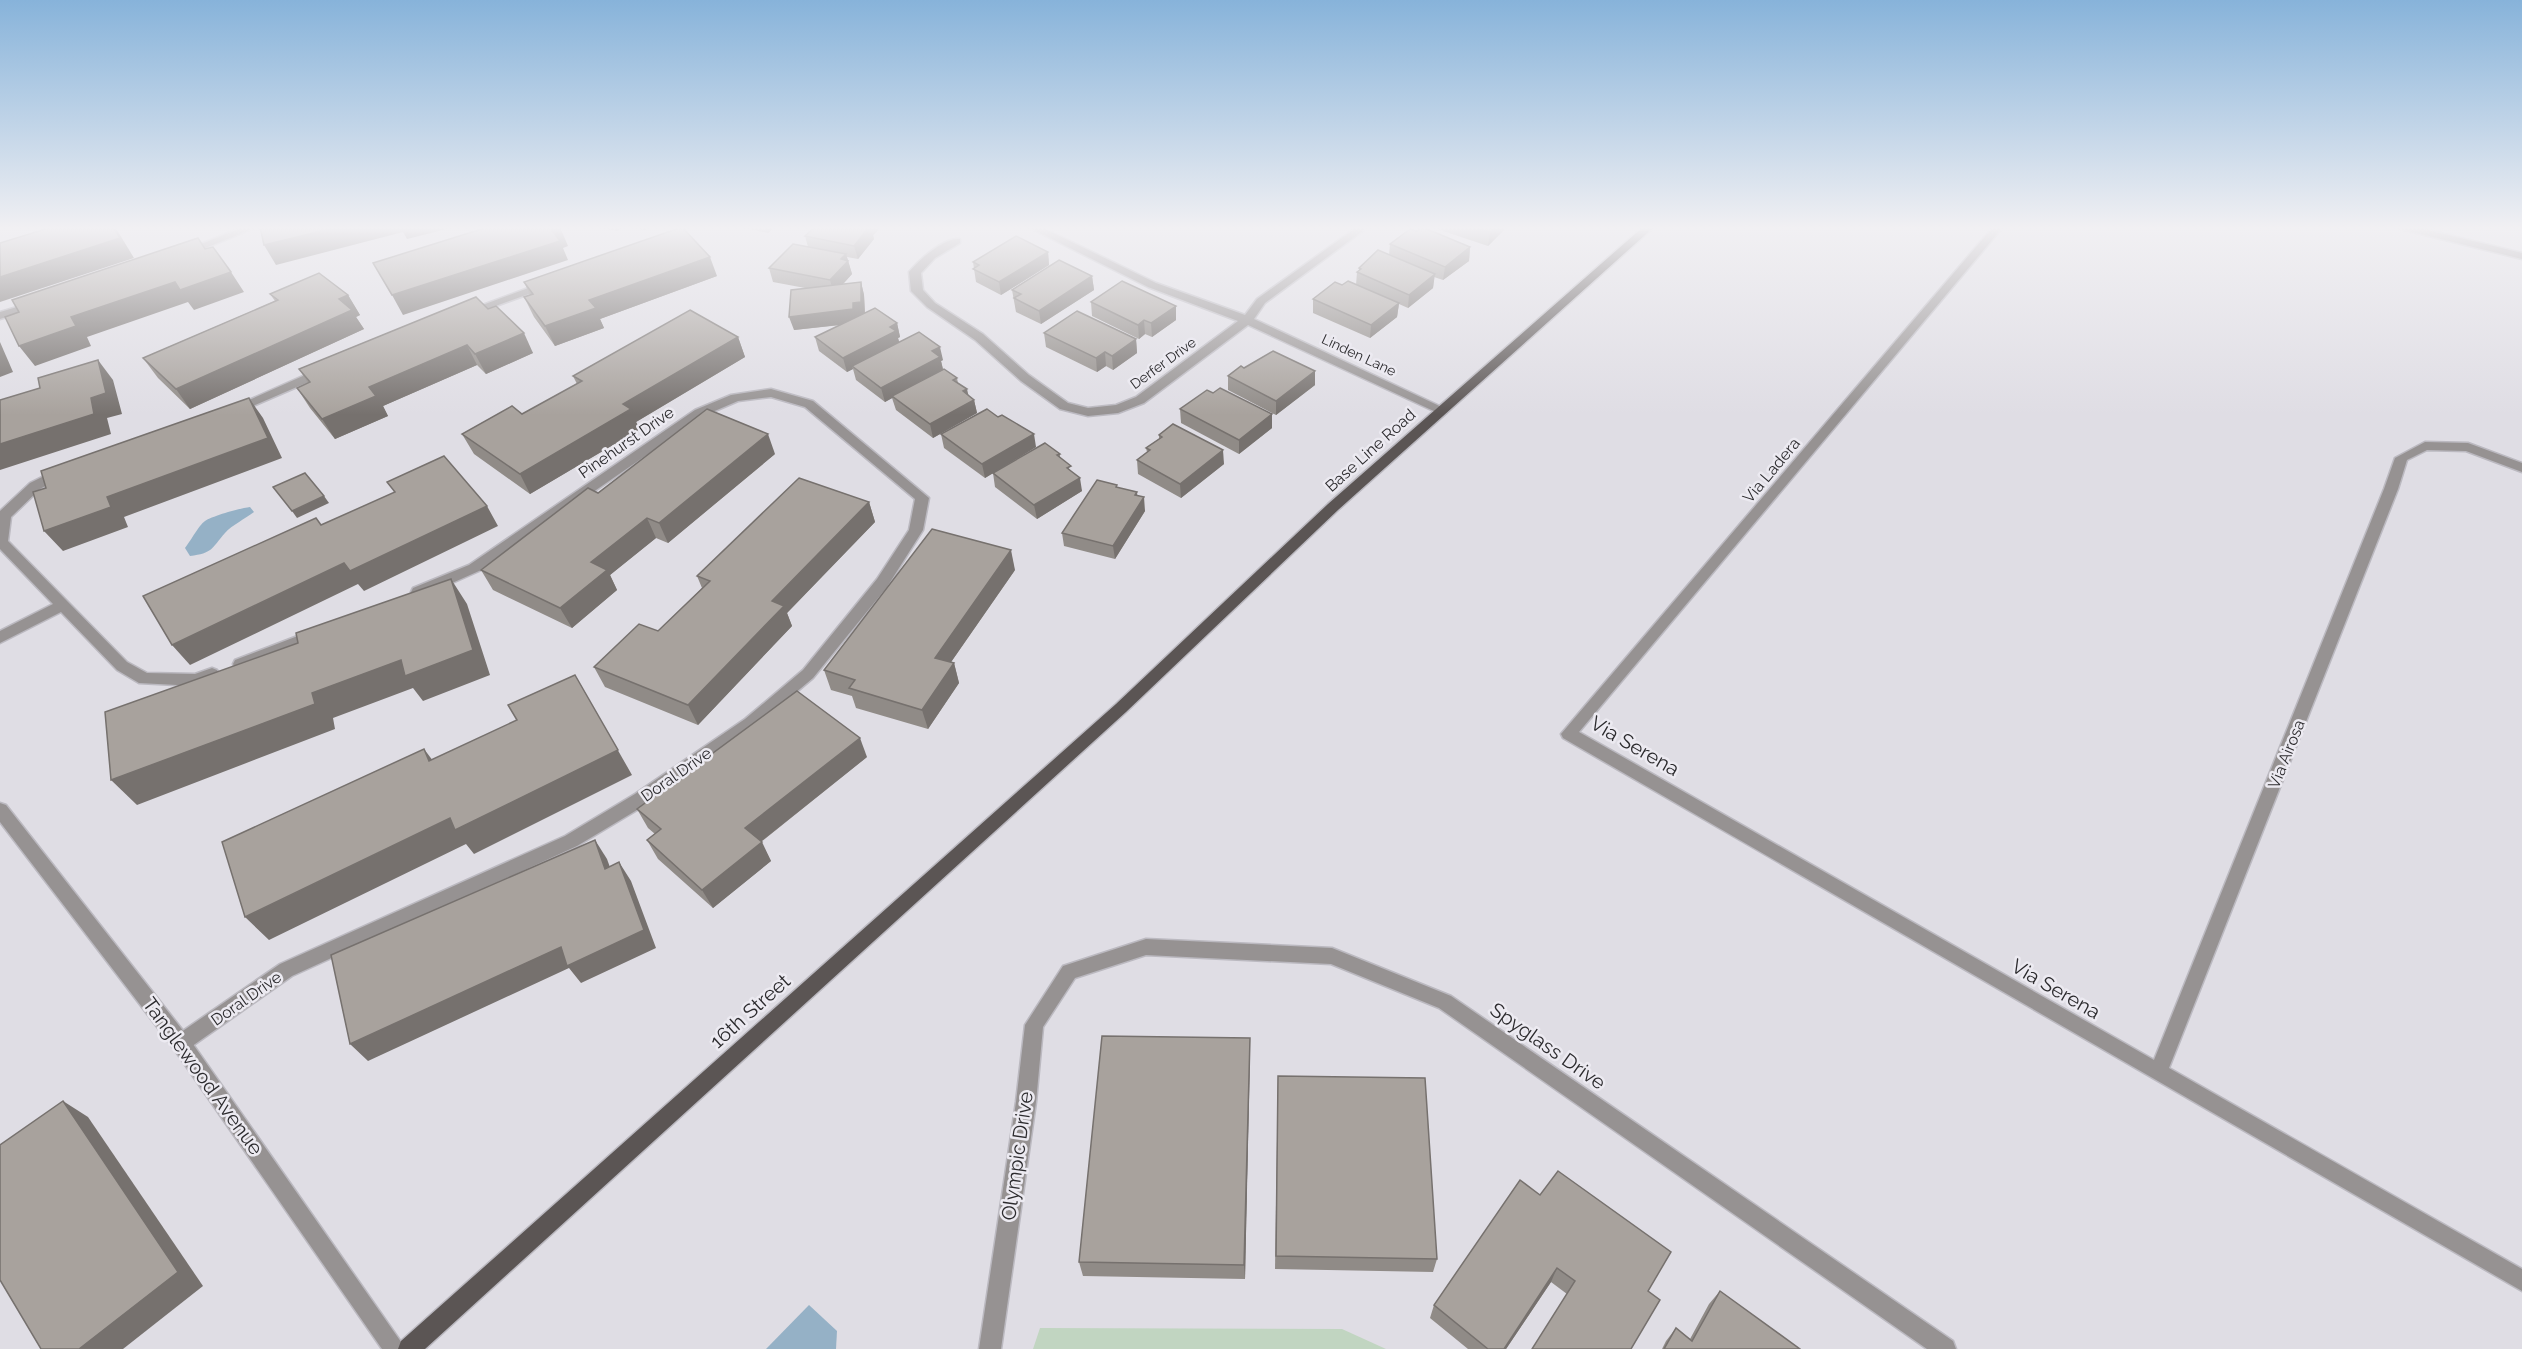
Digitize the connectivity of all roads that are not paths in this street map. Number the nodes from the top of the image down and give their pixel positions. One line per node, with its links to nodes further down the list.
1 (532, 290): 9 (street)
2 (916, 290): 10 (street, Derfer Drive)
3 (1165, 290): 10 (street, Linden Lane)
4 (1276, 290): 10 (street, Derfer Drive)
5 (1578, 290): 13 (main road, Base Line Road)
6 (1945, 290): 22 (street, Via Ladera)
7 (43, 302): 8 (street)
8 (0, 316)
9 (450, 319)
10 (1247, 321): 13 (street, Linden Lane)
11 (334, 365): 14 (street)
12 (771, 393): 17 (street, Pinehurst Drive); 25 (street, Doral Drive)
13 (1442, 410): 21 (main road, Base Line Road)
14 (226, 413)
15 (2522, 468): 26 (street, Via Airosa)
16 (66, 469): 18 (street)
17 (402, 598)
18 (63, 605): 19 (street); 20 (street)
19 (330, 628)
20 (0, 638)
21 (1121, 708): 29 (main road, 16th Street)
22 (1569, 734): 26 (street, Via Serena)
23 (0, 810): 25 (street, Tanglewood Avenue)
24 (1069, 972): 30 (street, Olympic Drive); 31 (street, Spyglass Drive)
25 (182, 1043): 28 (street, Tanglewood Avenue)
26 (2158, 1073): 27 (street, Via Serena)
27 (2522, 1281)
28 (395, 1349)
29 (409, 1349)
30 (990, 1349)
31 (1945, 1349)

